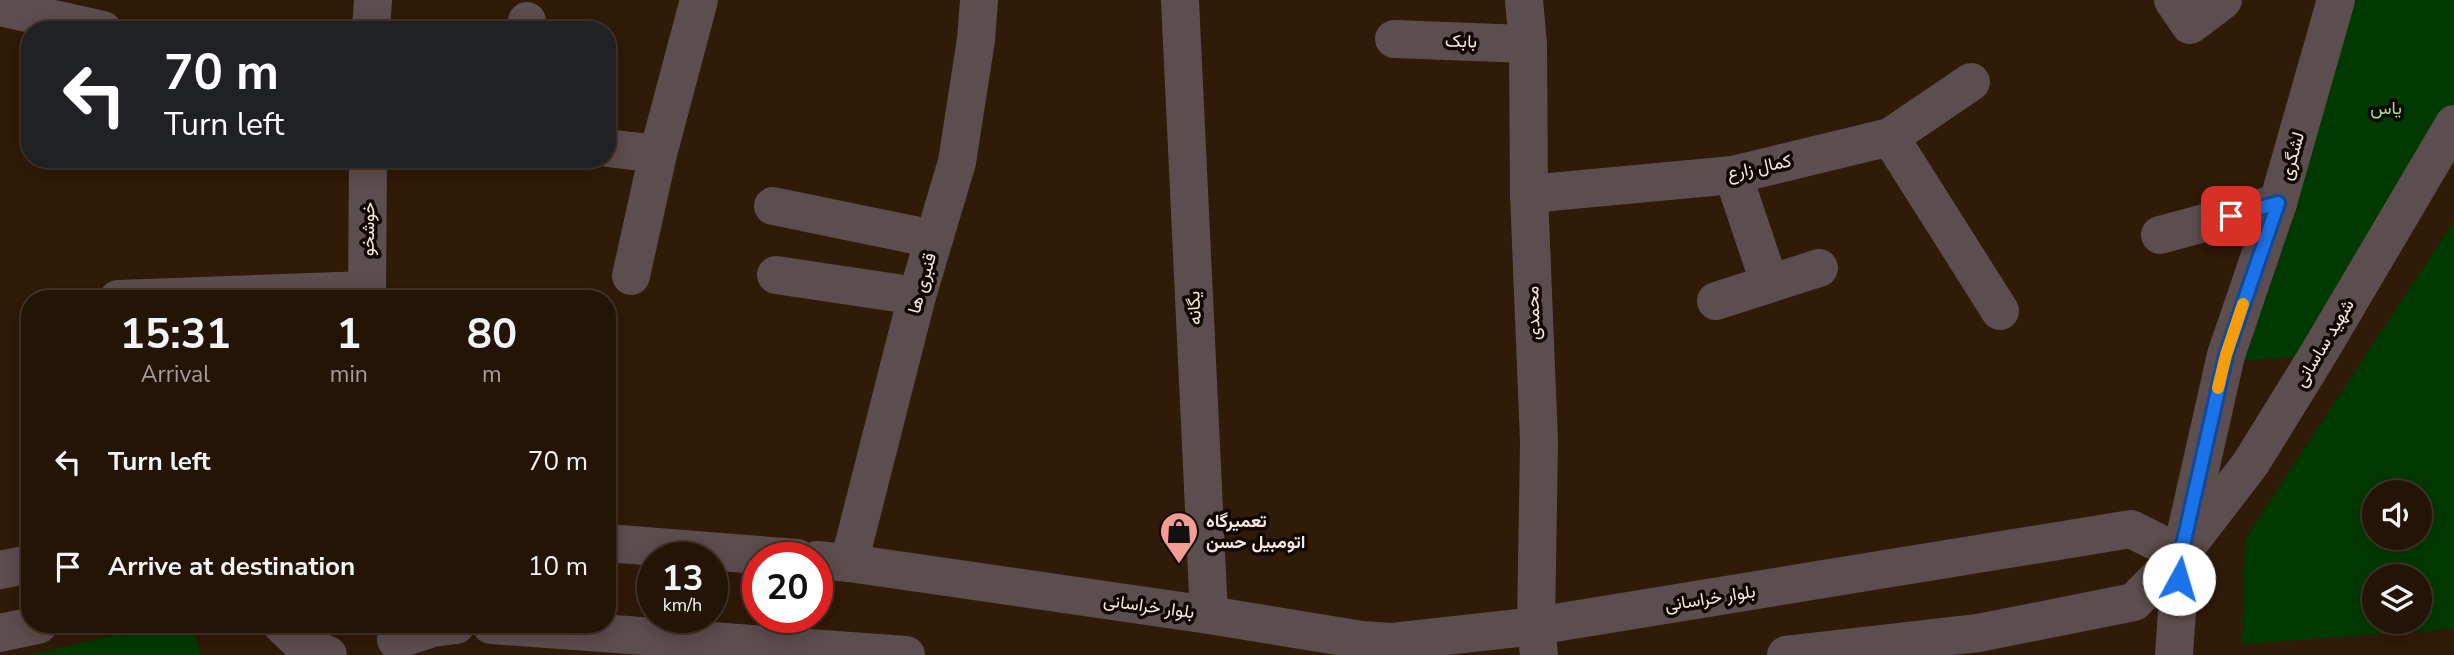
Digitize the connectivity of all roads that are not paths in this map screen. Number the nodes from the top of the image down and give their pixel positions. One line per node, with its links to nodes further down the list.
1 (373, 0): 11 (street)
2 (699, 0): 18 (street)
3 (979, 0): 25 (street, قنبری ها)
4 (1180, 0): 40 (street, یگانه)
5 (1524, 0): 13 (street, محمدی)
6 (2173, 0): 7 (street)
7 (2223, 0)
8 (2336, 0): 22 (street, لشگری)
9 (0, 7): 10 (street)
10 (41, 21)
11 (372, 21)
12 (1394, 39): 13 (street, بابک)
13 (1528, 44): 21 (street, محمدی)
14 (1971, 82): 16 (street, کمال زارع)
15 (2454, 124): 36 (street, شهید ساسانی)
16 (1890, 137): 20 (street, کمال زارع); 33 (street)
17 (616, 149): 18 (street)
18 (657, 153): 28 (street)
19 (368, 168): 30 (street, خوشخو)
20 (1733, 174): 21 (street, کمال زارع); 29 (street)
21 (1529, 194): 47 (street, محمدی)
22 (2278, 203): 24 (street); 36 (street, لشگری)
23 (773, 206): 25 (street)
24 (2160, 235)
25 (934, 239): 31 (street, قنبری ها)
26 (1819, 268): 29 (street)
27 (776, 275): 31 (street)
28 (631, 276)
29 (1769, 282): 32 (street)
30 (367, 290)
31 (917, 296): 37 (street, قنبری ها)
32 (1716, 301)
33 (2000, 312)
34 (616, 543): 35 (street)
35 (742, 553)
36 (2181, 554): 45 (street); 47 (street, بلوار خراسانی); 53 (street, لشگری)
37 (833, 561): 40 (street, بلوار خراسانی)
38 (21, 566): 39 (street)
39 (0, 570)
40 (1209, 615): 47 (street, بلوار خراسانی)
41 (21, 629): 42 (street)
42 (0, 633)
43 (419, 633): 48 (street)
44 (602, 633): 50 (street)
45 (1978, 633): 51 (street); 52 (street)
46 (289, 638): 49 (street)
47 (1538, 640)
48 (384, 646)
49 (328, 655)
50 (906, 655)
51 (1786, 655)
52 (2011, 655)
53 (2174, 655)

